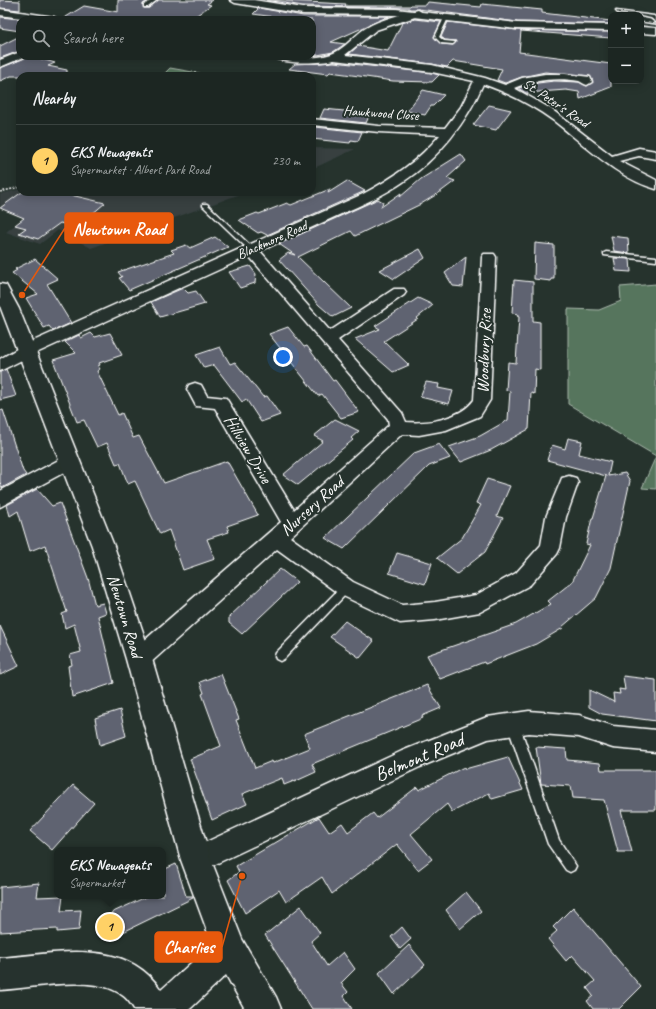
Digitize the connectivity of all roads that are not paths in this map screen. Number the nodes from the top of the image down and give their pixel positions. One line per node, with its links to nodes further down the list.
1 (155, 0): 4 (lane)
2 (235, 0): 3 (main road)
3 (262, 2): 5 (main road)
4 (146, 6)
5 (423, 11): 8 (main road); 18 (street)
6 (0, 12): 7 (street)
7 (27, 16)
8 (447, 16): 13 (main road); 16 (lane)
9 (644, 16): 10 (lane)
10 (656, 21)
11 (644, 24): 12 (lane)
12 (656, 26)
13 (608, 28)
14 (644, 30): 15 (main road)
15 (656, 31)
16 (453, 43)
17 (16, 57): 20 (street)
18 (333, 57): 19 (street); 22 (street, St. Peter's Road)
19 (316, 60)
20 (0, 64)
21 (589, 78): 23 (street)
22 (480, 80): 23 (street, St. Peter's Road); 25 (street, Blackmore Road)
23 (506, 88): 27 (street, St. Peter's Road)
24 (316, 122): 25 (street, Hawkwood Close)
25 (448, 132): 30 (street, Blackmore Road)
26 (656, 155): 27 (street)
27 (610, 160): 28 (street, St. Peter's Road)
28 (656, 185)
29 (205, 205): 30 (lane)
30 (252, 250): 36 (street); 37 (street, Blackmore Road)
31 (606, 254): 33 (lane)
32 (489, 257): 40 (street, Woodbury Rise)
33 (656, 259)
34 (0, 289): 37 (main road, Newtown Road)
35 (399, 292): 36 (street)
36 (329, 339): 40 (street)
37 (26, 351): 38 (street, Blackmore Road); 41 (main road, Newtown Road)
38 (0, 366)
39 (195, 389): 44 (street, Hillview Drive)
40 (398, 428): 44 (street, Nursery Road)
41 (70, 461): 43 (street); 48 (main road, Newtown Road)
42 (569, 483): 46 (street)
43 (0, 500)
44 (292, 524): 45 (street, Nursery Road)
45 (276, 538): 46 (street); 48 (street, Nursery Road)
46 (346, 588): 47 (lane)
47 (280, 656)
48 (139, 659): 51 (main road, Newtown Road)
49 (513, 724): 50 (street, Belmont Road); 51 (street, Belmont Road); 52 (lane)
50 (656, 741)
51 (196, 860): 53 (main road, Newtown Road)
52 (570, 866)
53 (230, 949): 56 (main road); 57 (main road, Newtown Road)
54 (0, 974): 55 (main road)
55 (154, 1009)
56 (166, 1009)
57 (264, 1009)

